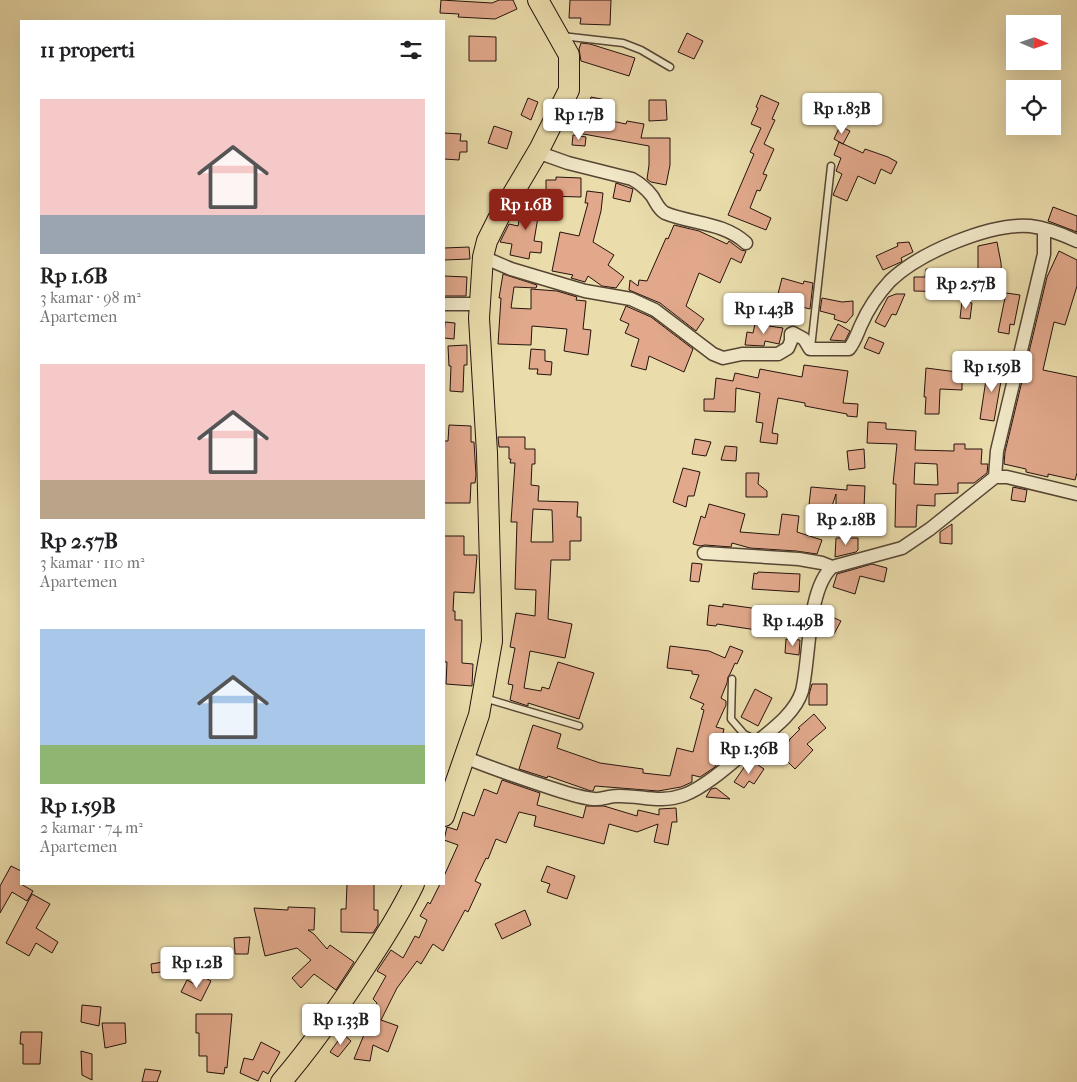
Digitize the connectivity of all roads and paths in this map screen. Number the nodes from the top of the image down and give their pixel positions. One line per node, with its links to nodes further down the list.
1 (538, 0): 2 (main road)
2 (559, 36): 3 (lane); 4 (main road)
3 (670, 67)
4 (538, 152): 8 (street); 9 (main road)
5 (831, 166): 12 (lane)
6 (1044, 229): 7 (street); 12 (street); 13 (street)
7 (1077, 241)
8 (746, 243)
9 (483, 257): 11 (main road); 12 (street)
10 (445, 304): 11 (street)
11 (479, 304): 18 (main road)
12 (810, 349)
13 (995, 477): 14 (street); 16 (street)
14 (1077, 494)
15 (704, 553): 16 (street)
16 (832, 567): 20 (street)
17 (732, 679): 20 (lane)
18 (482, 698): 19 (lane); 21 (main road)
19 (579, 726)
20 (758, 741): 21 (street)
21 (464, 757): 22 (main road)
22 (445, 813)
23 (414, 885): 24 (main road)
24 (281, 1082)

